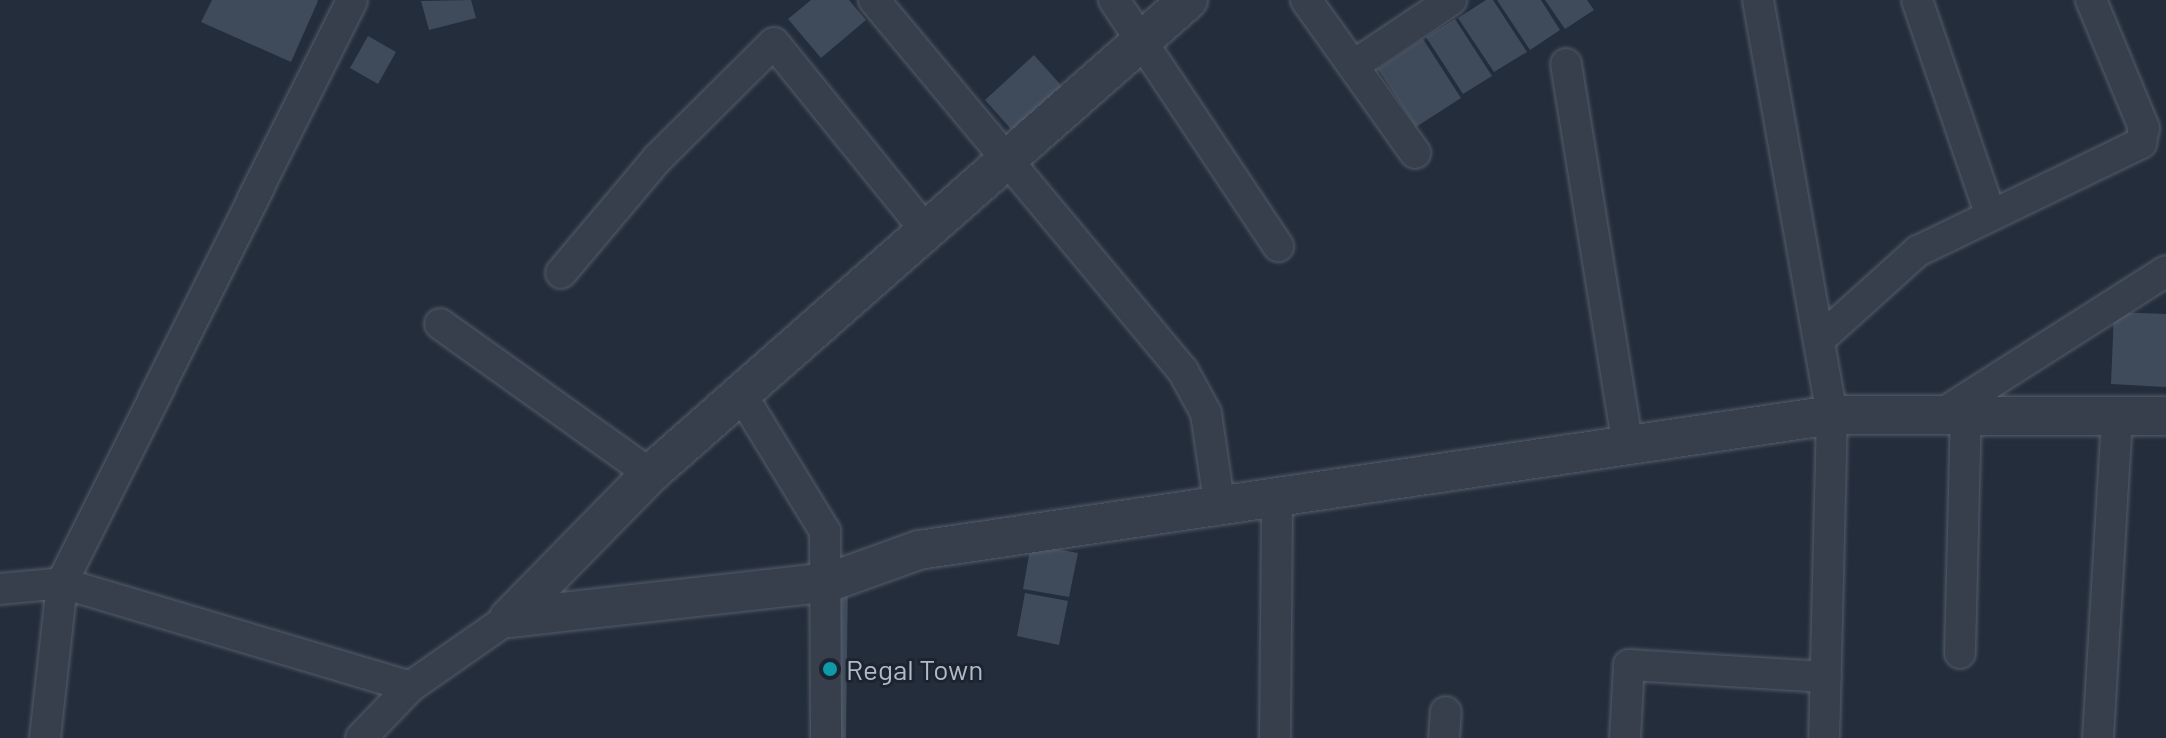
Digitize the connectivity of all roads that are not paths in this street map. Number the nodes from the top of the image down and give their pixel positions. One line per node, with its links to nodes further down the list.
1 (352, 0): 32 (street)
2 (874, 0): 14 (street)
3 (1114, 0): 10 (street)
4 (1188, 0): 10 (street)
5 (1306, 0): 12 (street)
6 (1451, 0): 12 (street)
7 (1917, 0): 15 (street)
8 (2091, 0): 15 (street)
9 (1768, 5): 21 (street)
10 (1146, 38): 14 (street); 17 (street)
11 (1566, 64): 27 (street)
12 (1354, 65): 13 (street)
13 (1415, 153)
14 (1005, 164): 16 (street); 30 (street)
15 (1990, 213): 21 (street)
16 (927, 232): 19 (street); 22 (street)
17 (1278, 246)
18 (2166, 271): 23 (street)
19 (561, 273)
20 (440, 324): 28 (street)
21 (1819, 340): 24 (street)
22 (741, 394): 28 (street); 31 (street)
23 (1956, 412): 24 (street); 25 (street); 35 (street)
24 (1832, 415): 27 (street); 36 (street)
25 (2117, 416): 26 (street); 44 (street)
26 (2166, 416)
27 (1628, 446): 29 (street)
28 (650, 474): 34 (street)
29 (1277, 493): 30 (street); 41 (street)
30 (1219, 502): 31 (street)
31 (830, 582): 34 (street); 40 (street)
32 (62, 583): 33 (street); 37 (street); 38 (street)
33 (0, 589)
34 (509, 618): 37 (street)
35 (1960, 653)
36 (1826, 677): 42 (street); 43 (street)
37 (410, 687): 39 (street)
38 (45, 738)
39 (361, 738)
40 (826, 738)
41 (1275, 738)
42 (1625, 738)
43 (1824, 738)
44 (2098, 738)

